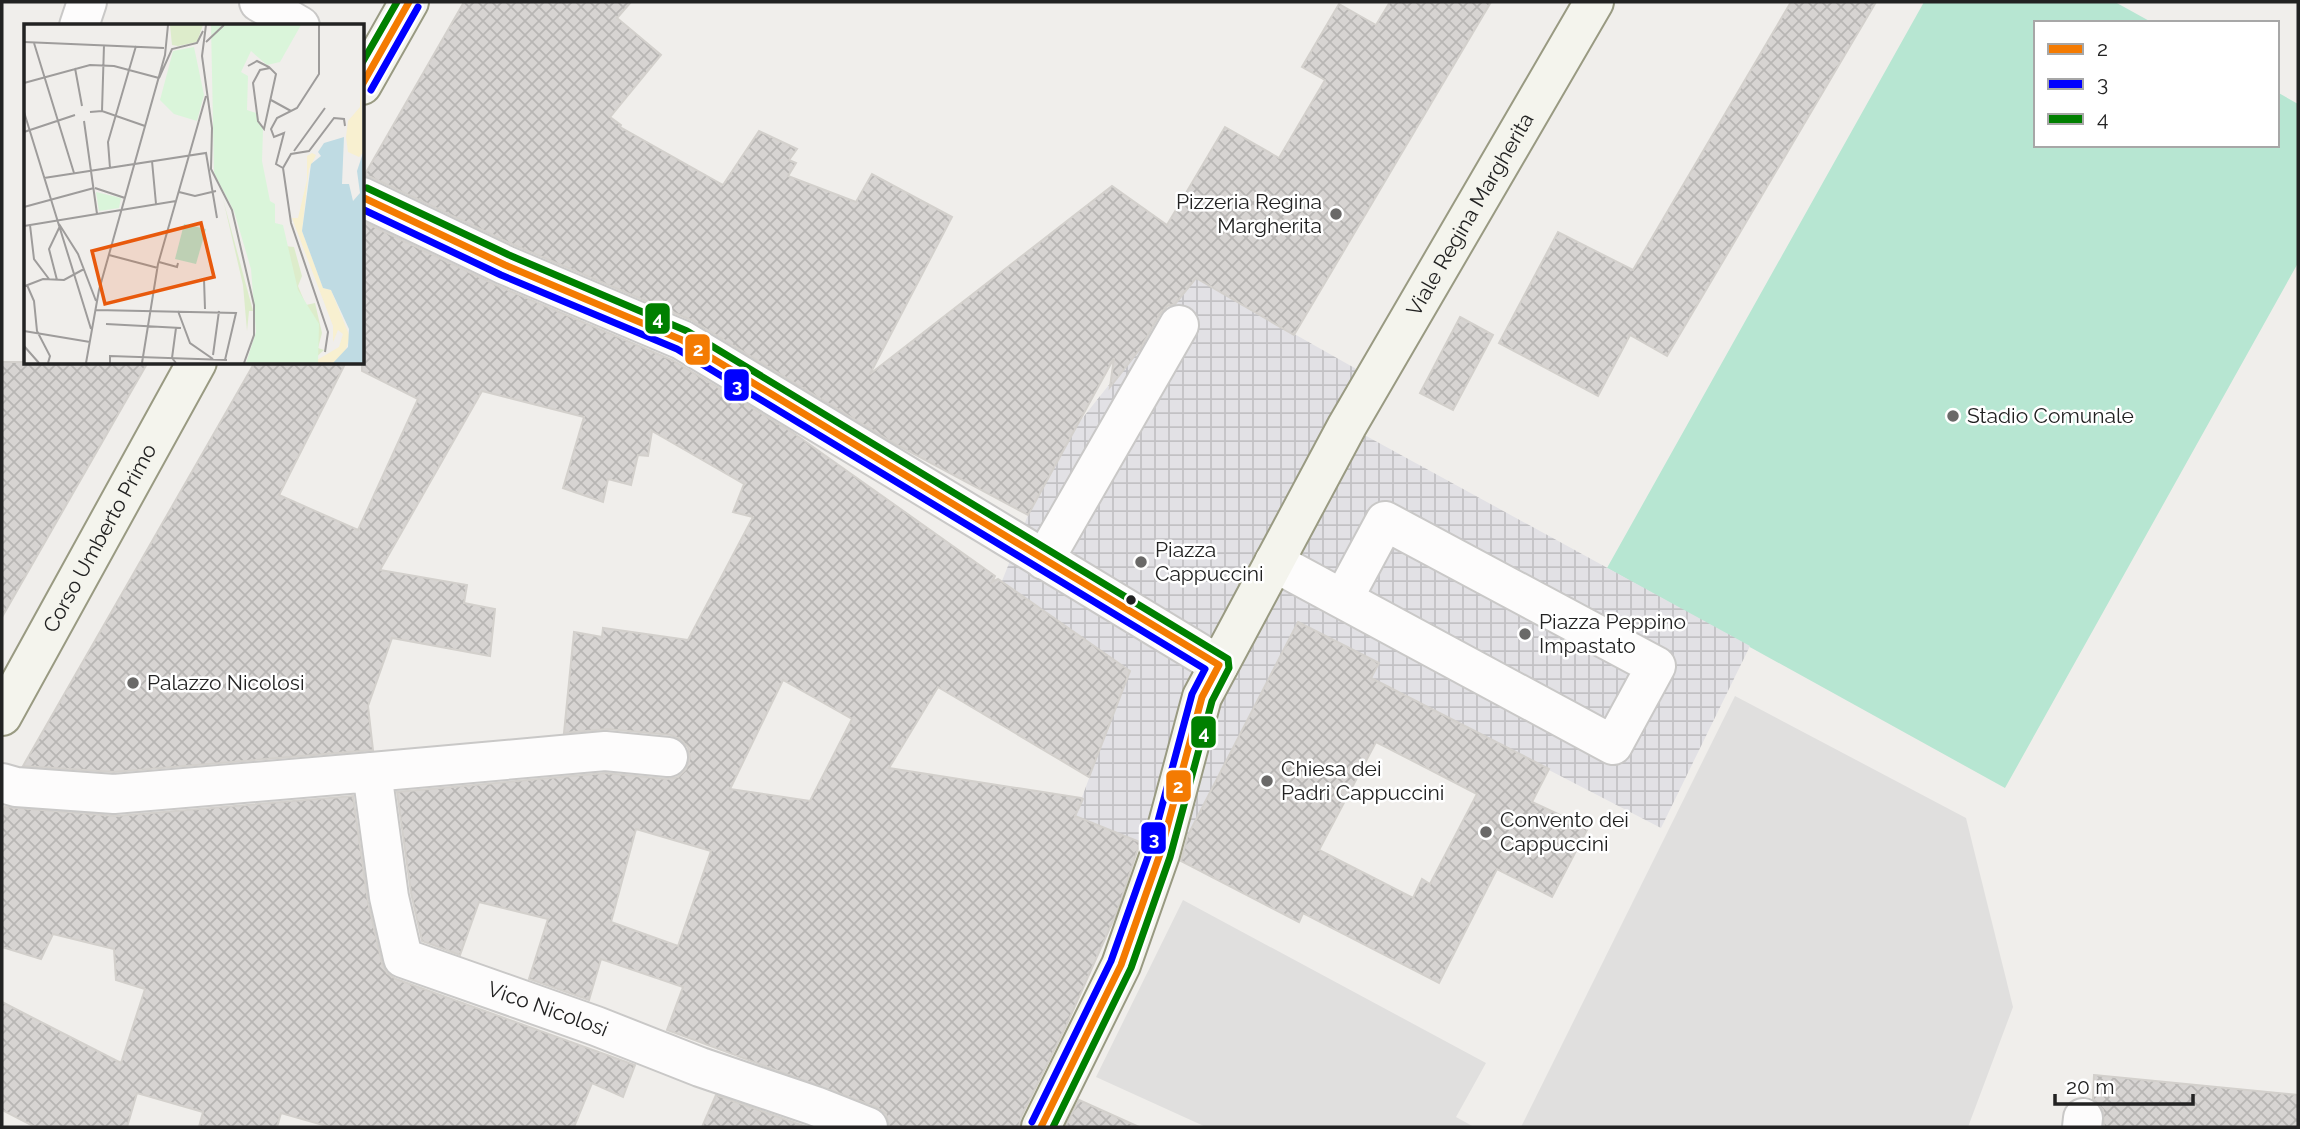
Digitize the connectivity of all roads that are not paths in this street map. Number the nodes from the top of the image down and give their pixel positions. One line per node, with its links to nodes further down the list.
1 (87, 2): 5 (street)
2 (260, 2): 6 (street)
3 (410, 2): 7 (street)
4 (1594, 2): 12 (street, Viale Regina Margherita)
5 (80, 24)
6 (297, 24)
7 (365, 73)
8 (364, 198): 11 (street)
9 (1179, 325): 11 (street)
10 (196, 364): 15 (street, Corso Umberto Primo)
11 (1031, 551): 14 (street)
12 (1274, 562): 13 (street); 14 (street, Viale Regina Margherita)
13 (1343, 599): 13 (street)
14 (1220, 665): 20 (street, Viale Regina Margherita)
15 (2, 716)
16 (668, 757): 17 (street)
17 (372, 772): 18 (street); 19 (street, Vico Nicolosi)
18 (2, 783)
19 (868, 1127)
20 (1041, 1127)

